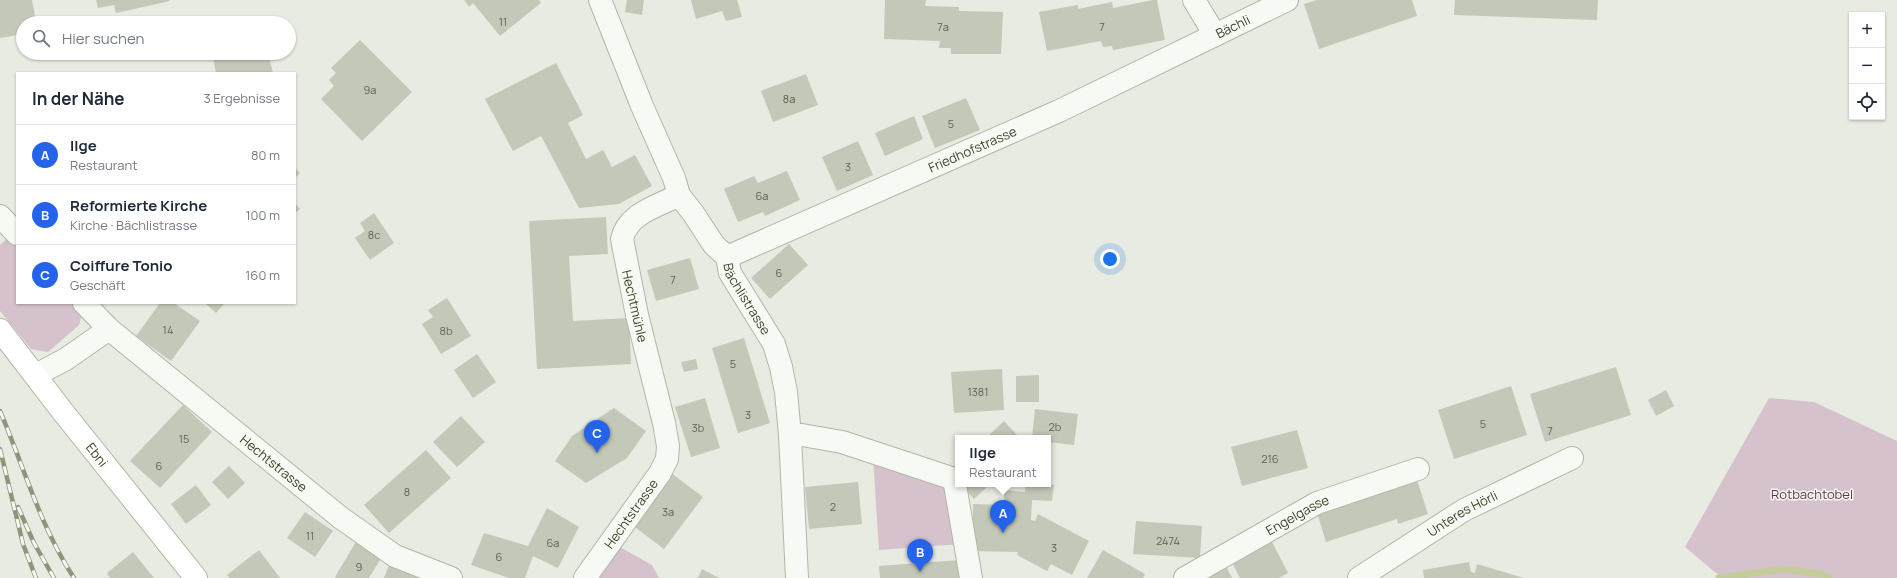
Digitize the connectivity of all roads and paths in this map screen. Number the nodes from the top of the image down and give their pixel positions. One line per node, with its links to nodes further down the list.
1 (600, 0): 5 (street, Bächlistrasse)
2 (1194, 0): 4 (street, Bächli)
3 (1287, 0): 4 (street, Bächli)
4 (1215, 35): 8 (street, Friedhofstrasse)
5 (678, 195): 8 (street, Bächlistrasse); 14 (street, Hechtmühle)
6 (0, 216): 7 (street)
7 (16, 233)
8 (727, 257): 13 (street, Bächlistrasse)
9 (85, 304): 10 (street, Hechtstrasse)
10 (109, 329): 12 (street); 20 (street, Hechtstrasse)
11 (0, 330): 12 (main road, Ebni)
12 (36, 375): 19 (main road, Ebni)
13 (790, 435): 17 (street); 22 (street, Bächlistrasse)
14 (668, 446): 21 (street, Hechtstrasse)
15 (1572, 458): 25 (street, Unteres Hörli)
16 (1418, 469): 24 (street, Engelgasse)
17 (955, 485)
18 (955, 487): 23 (street)
19 (196, 578)
20 (451, 578)
21 (585, 578)
22 (797, 578)
23 (971, 578)
24 (1186, 578)
25 (1359, 578)

